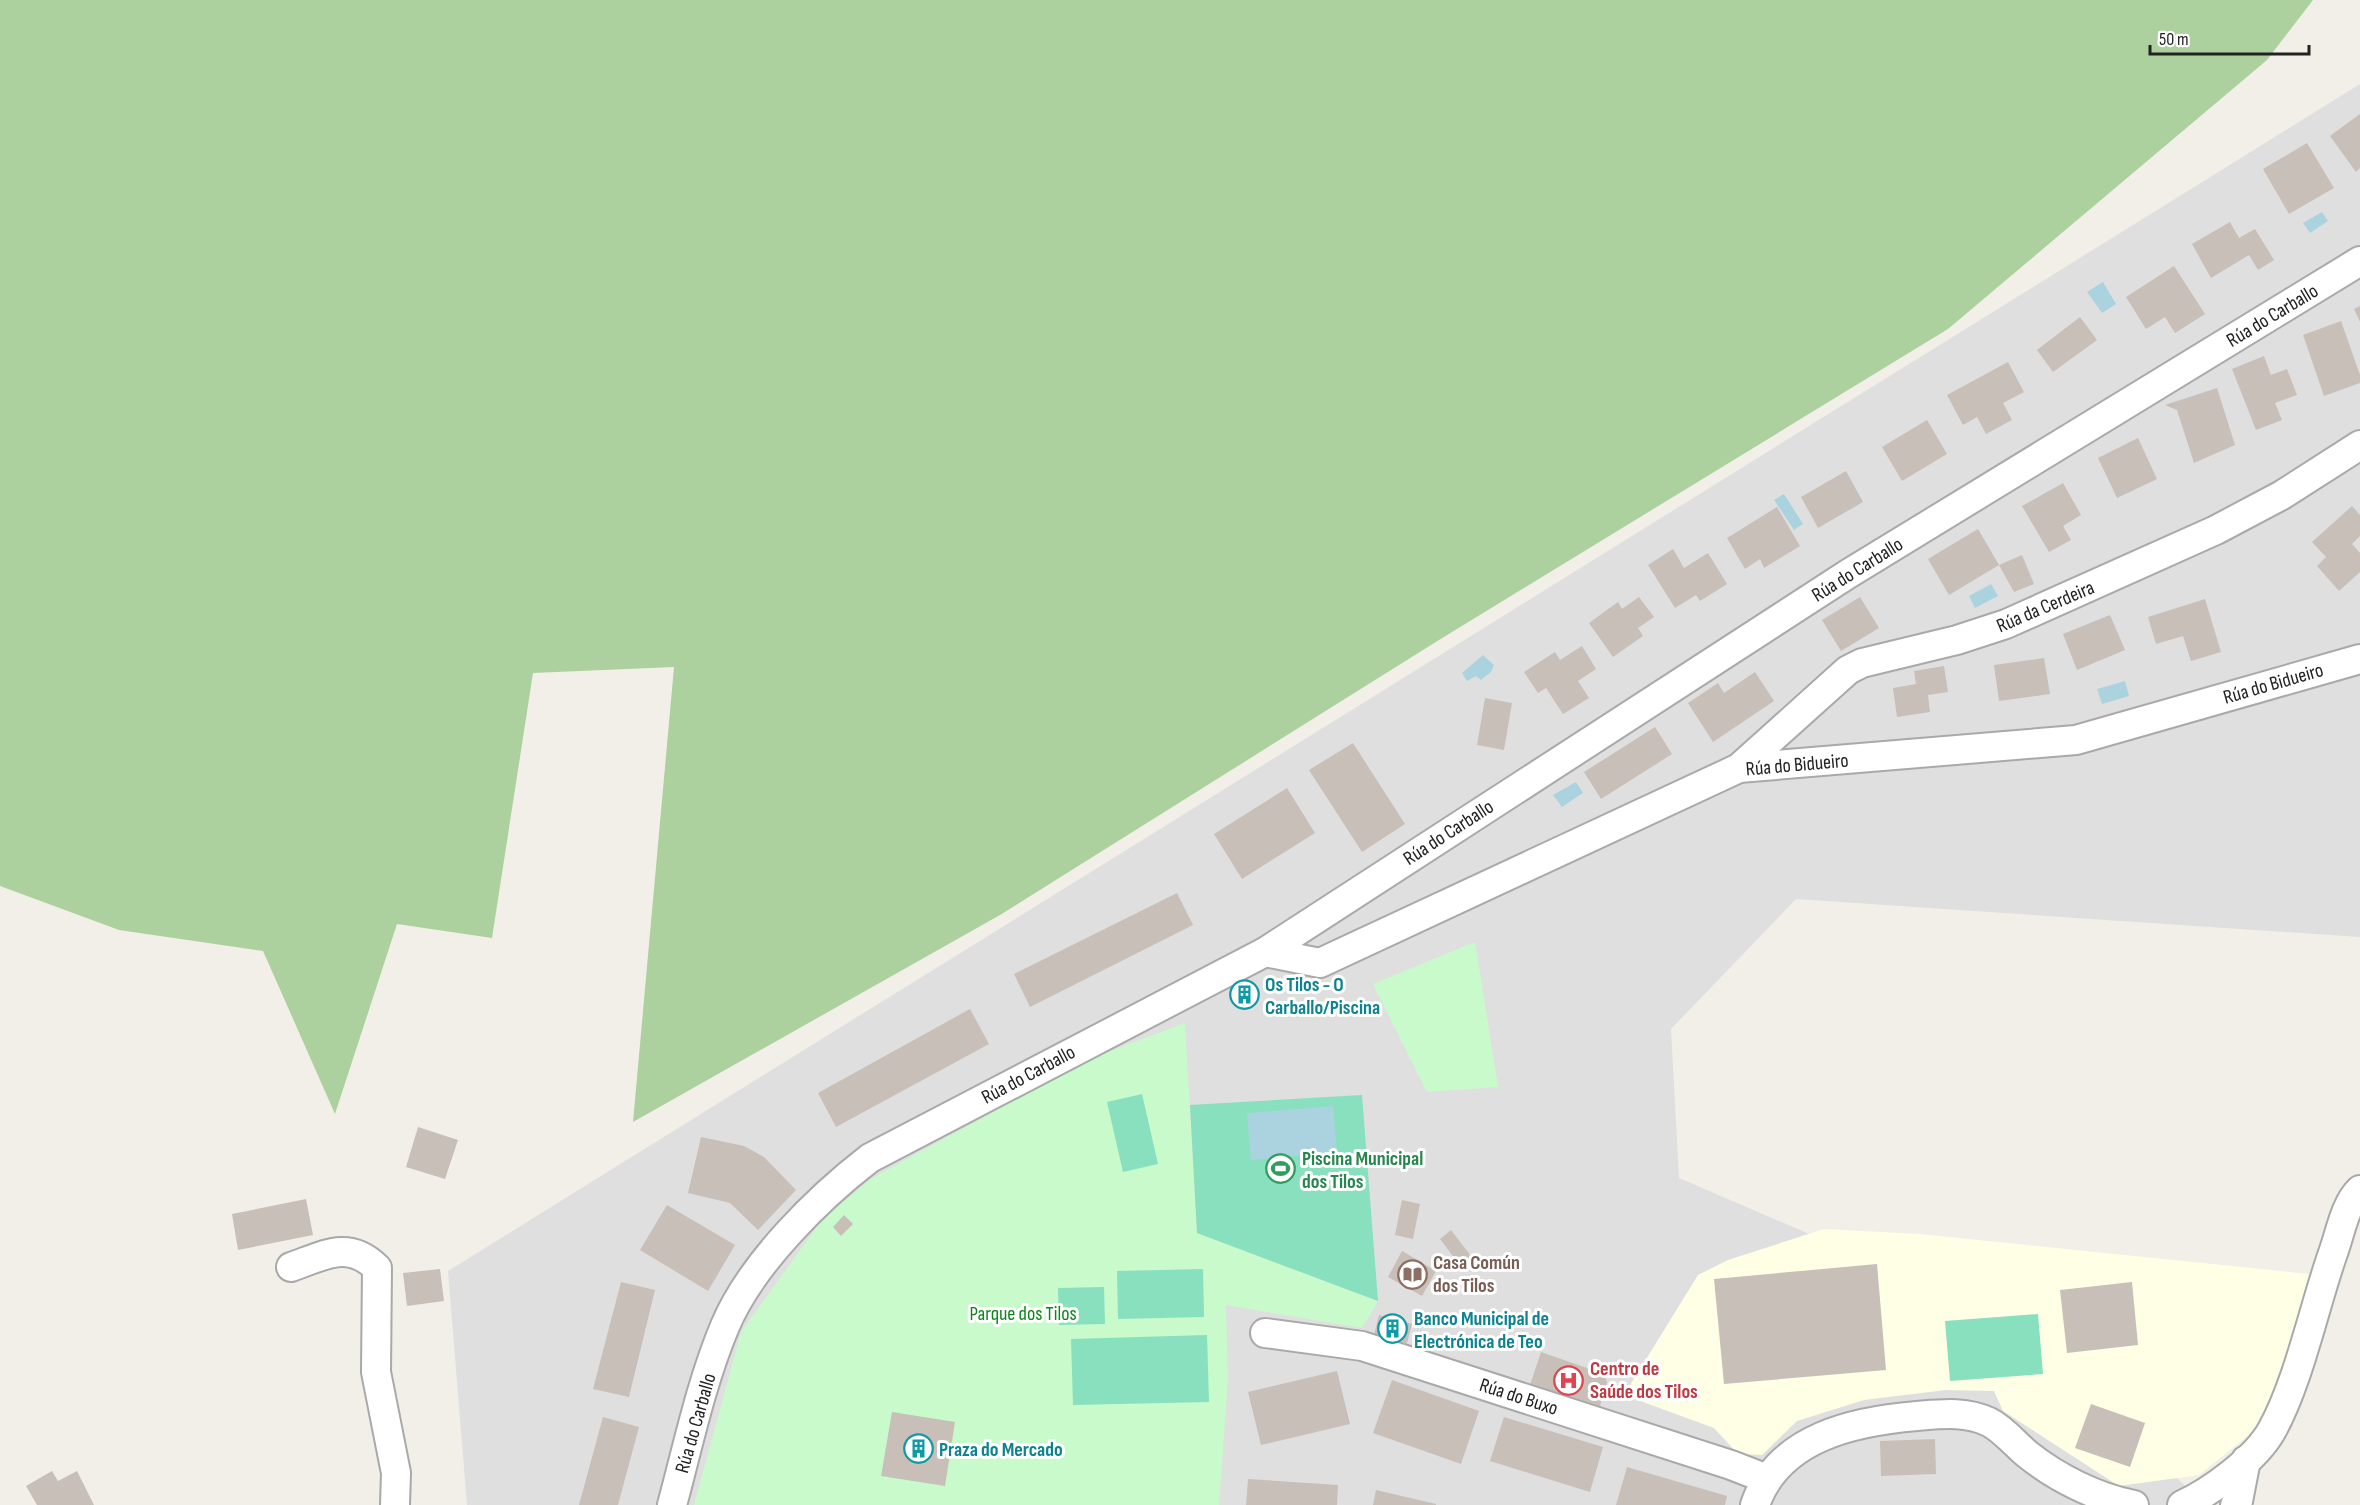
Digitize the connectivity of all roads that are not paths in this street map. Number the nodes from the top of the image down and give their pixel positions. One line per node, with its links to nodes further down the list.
1 (2360, 261): 5 (street, Rúa do Carballo)
2 (2360, 445): 4 (street, Rúa da Cerdeira)
3 (2360, 658): 4 (street, Rúa do Bidueiro)
4 (1739, 768): 5 (street, Rúa do Bidueiro)
5 (1265, 952): 12 (street, Rúa do Carballo)
6 (2360, 1190): 9 (street)
7 (291, 1267): 11 (street)
8 (1265, 1333): 10 (street, Rúa do Buxo)
9 (2246, 1460): 15 (street); 16 (street)
10 (1767, 1479): 13 (street); 14 (street)
11 (395, 1505)
12 (672, 1505)
13 (1755, 1505)
14 (2134, 1505)
15 (2182, 1505)
16 (2235, 1505)

